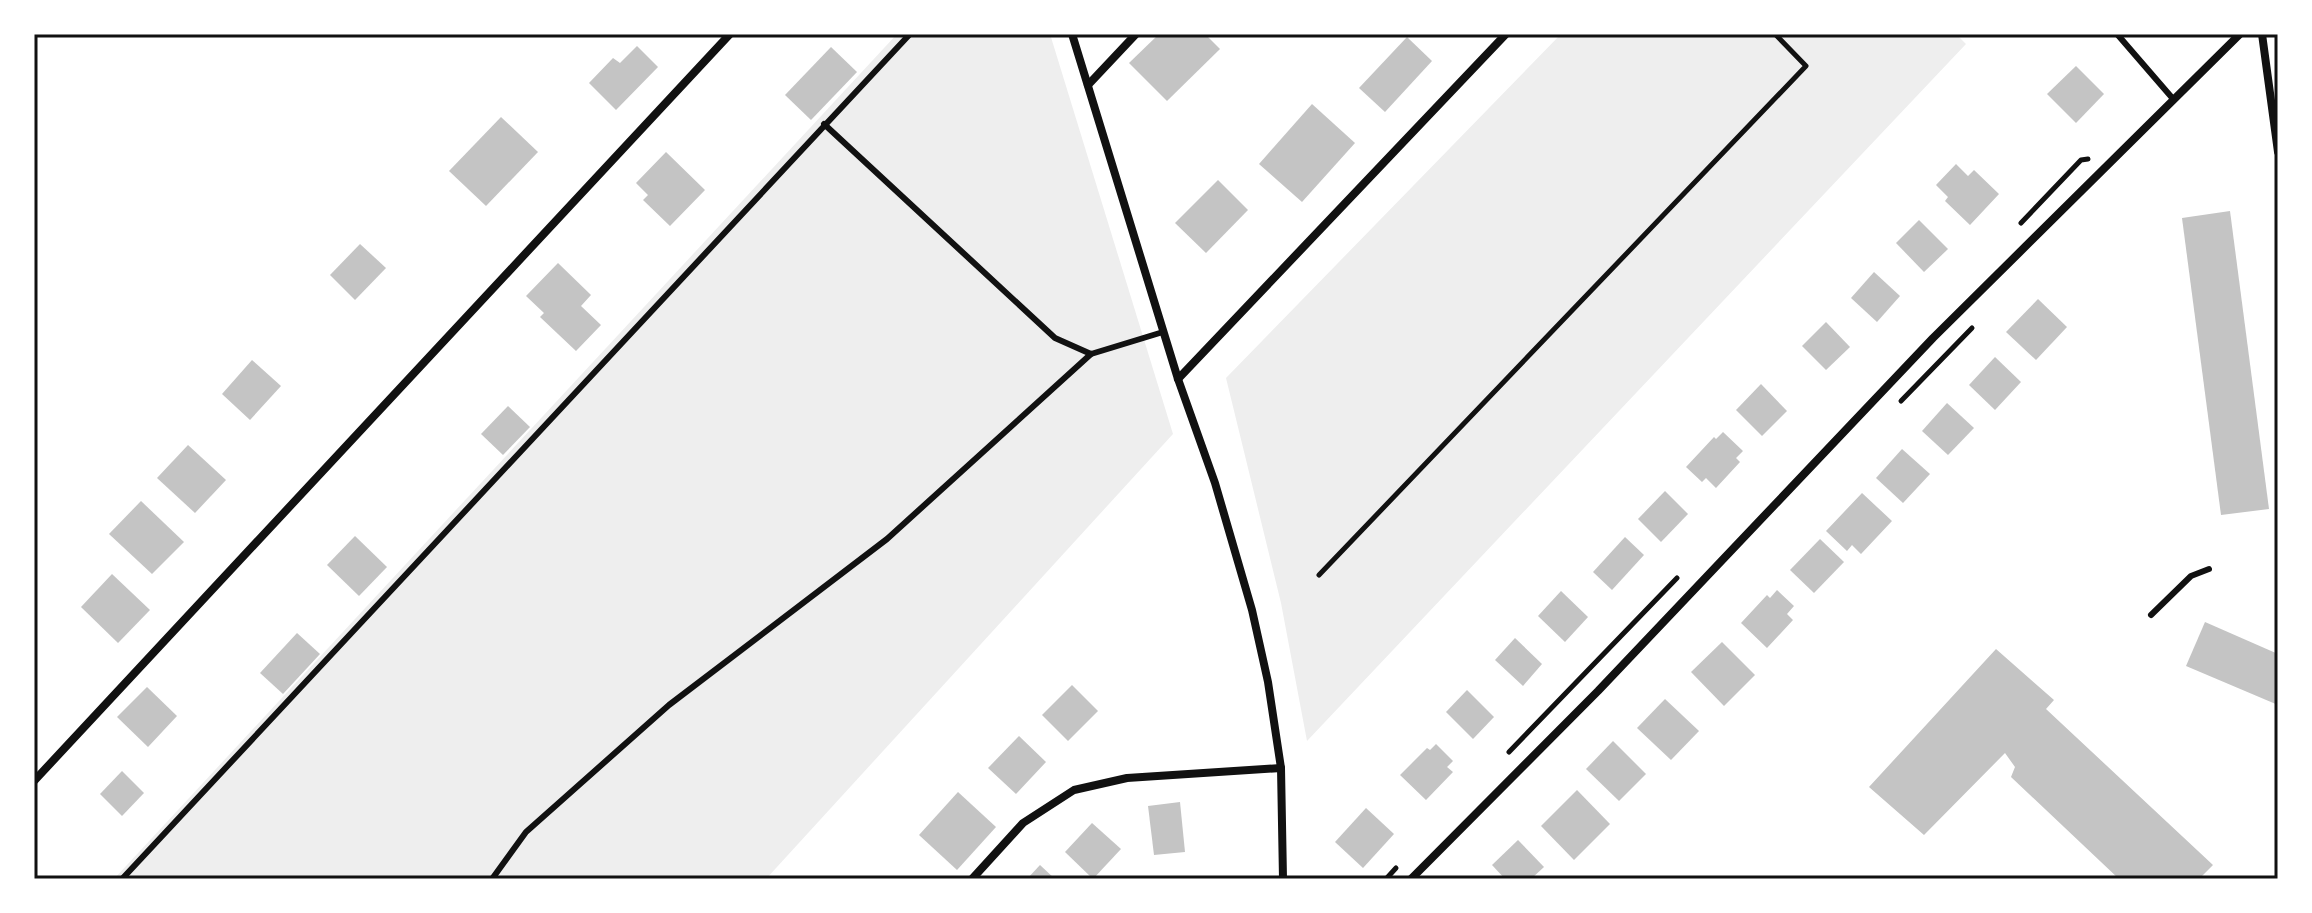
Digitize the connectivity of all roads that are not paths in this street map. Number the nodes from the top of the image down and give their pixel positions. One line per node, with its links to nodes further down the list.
1 (730, 34): 19 (street)
2 (910, 34): 11 (lane)
3 (1072, 34): 9 (street)
4 (1136, 34): 9 (street)
5 (1506, 34): 15 (street)
6 (2117, 34): 10 (lane)
7 (2240, 34): 10 (street)
8 (2262, 34): 12 (street)
9 (1088, 85): 13 (street)
10 (2174, 100): 24 (street)
11 (824, 124): 14 (lane); 20 (lane)
12 (2278, 152)
13 (1163, 332): 14 (lane); 15 (street)
14 (1091, 354): 21 (lane)
15 (1178, 379): 18 (street)
16 (2209, 569): 17 (lane)
17 (2151, 615)
18 (1281, 768): 22 (street); 23 (street)
19 (34, 781)
20 (122, 879)
21 (492, 879)
22 (972, 879)
23 (1283, 879)
24 (1411, 879)

